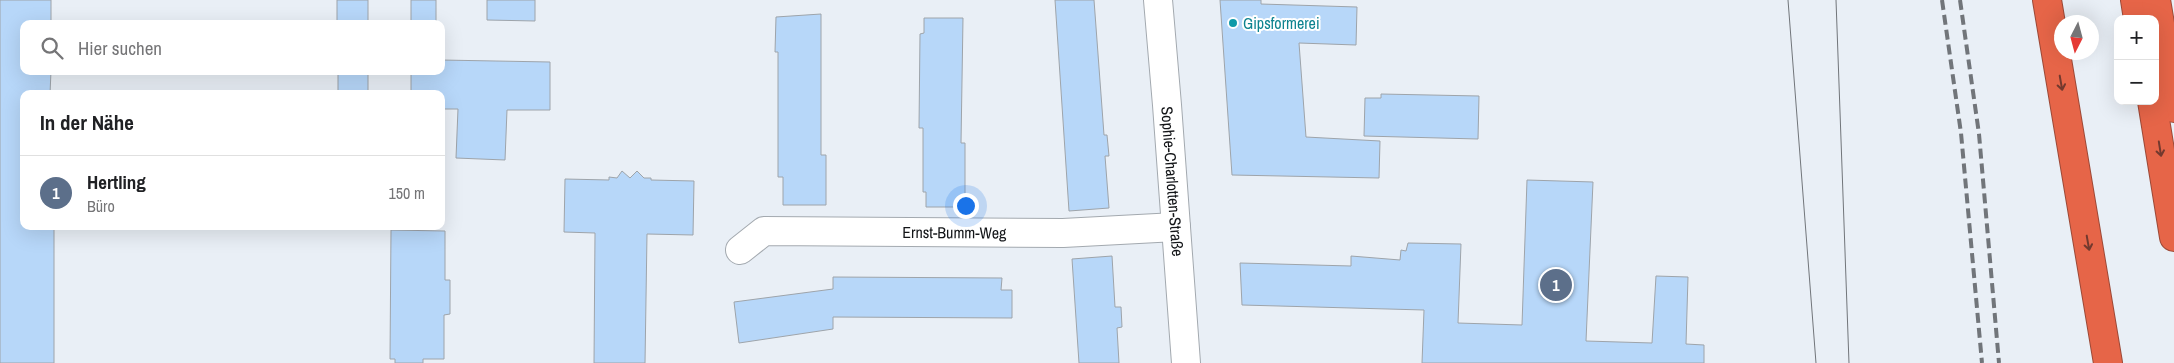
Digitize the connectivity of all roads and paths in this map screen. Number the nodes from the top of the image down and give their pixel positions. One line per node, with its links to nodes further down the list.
1 (1158, 0): 8 (street, Sophie-Charlotten-Straße)
2 (2047, 0): 12 (highway, one-way to 12)
3 (2135, 0): 5 (highway)
4 (2156, 0): 7 (highway)
5 (2137, 15)
6 (2153, 105): 9 (highway, one-way to 9)
7 (2174, 108)
8 (1176, 227): 10 (street, Ernst-Bumm-Weg); 11 (street, Sophie-Charlotten-Straße)
9 (2174, 236)
10 (740, 250)
11 (1186, 363)
12 (2108, 363)

